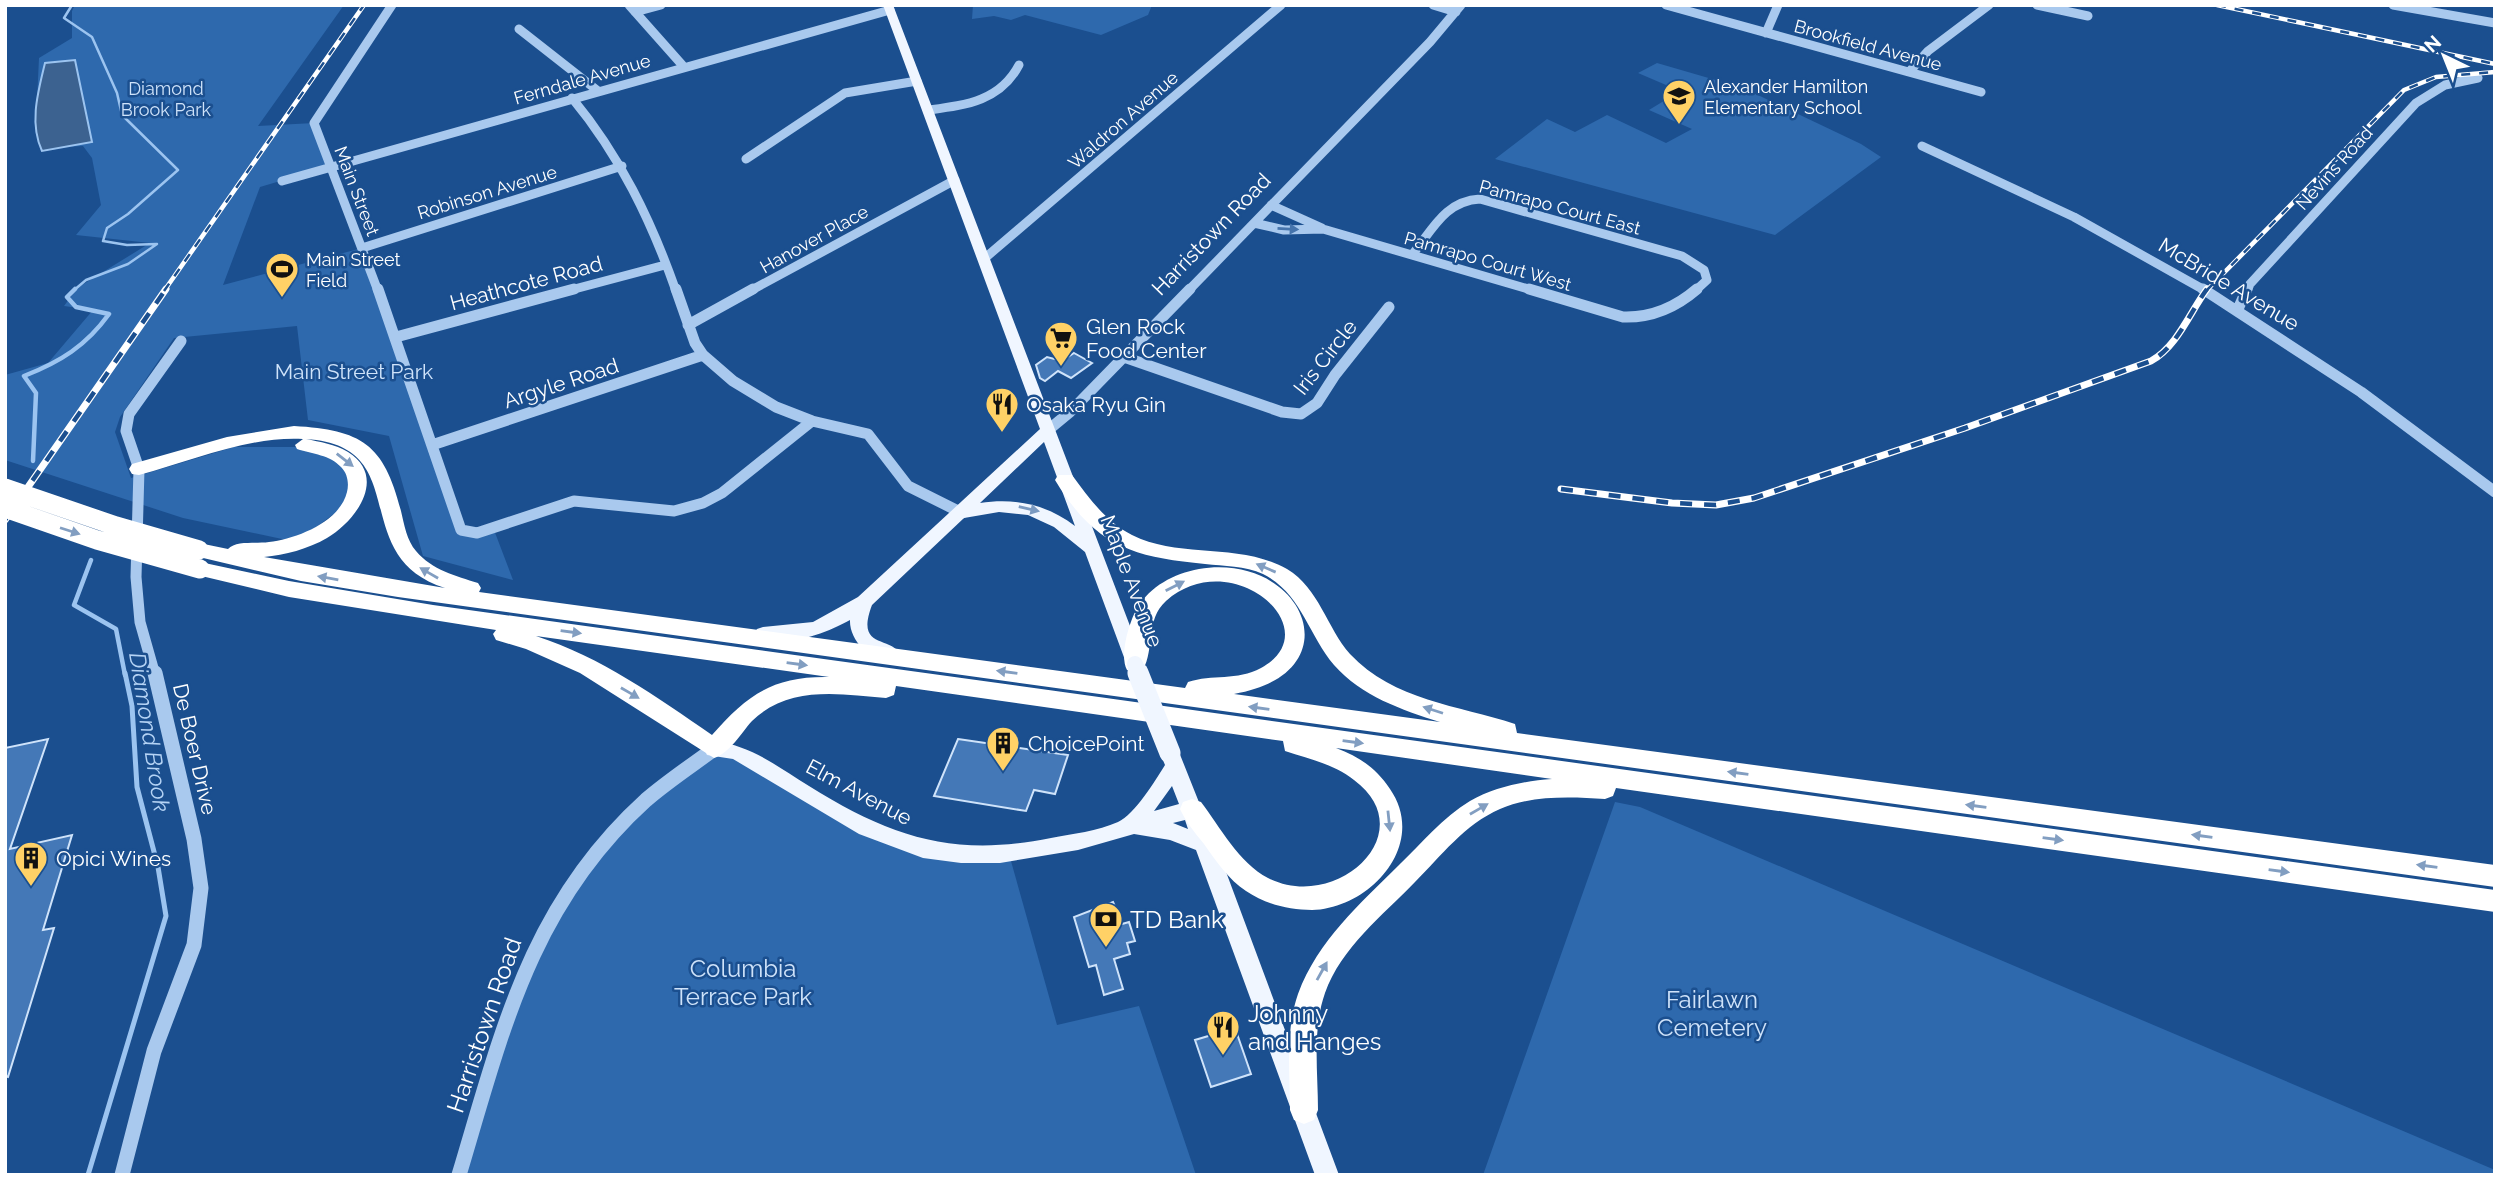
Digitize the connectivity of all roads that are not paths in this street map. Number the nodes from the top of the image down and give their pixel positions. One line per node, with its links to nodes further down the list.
1 (391, 5): 28 (street, Main Street)
2 (660, 5): 11 (street)
3 (1281, 5): 37 (street, Waldron Avenue)
4 (1433, 5): 12 (street)
5 (1666, 5): 16 (street, Brookfield Avenue)
6 (1777, 5): 16 (street)
7 (1989, 5): 19 (street)
8 (2038, 5): 13 (street)
9 (2393, 5): 14 (street)
10 (889, 7): 18 (street, Ferndale Avenue); 21 (main road, Maple Avenue)
11 (632, 8): 18 (street)
12 (1458, 9): 32 (street, Harristown Road)
13 (2088, 16)
14 (2495, 23)
15 (519, 29): 22 (street)
16 (1766, 33): 19 (street, Brookfield Avenue)
17 (1019, 65): 25 (street)
18 (684, 67): 22 (street, Ferndale Avenue)
19 (1909, 72): 23 (street, Brookfield Avenue)
20 (2478, 78): 41 (street, Nevins Road)
21 (917, 81): 25 (main road, Maple Avenue); 27 (street)
22 (598, 91): 24 (street, Ferndale Avenue)
23 (1981, 92)
24 (572, 98): 28 (street, Ferndale Avenue); 29 (street)
25 (929, 110): 30 (main road, Maple Avenue)
26 (1922, 146): 41 (street, McBride Avenue)
27 (746, 159)
28 (331, 166): 31 (street, Ferndale Avenue); 35 (street, Main Street)
29 (622, 166): 35 (street, Robinson Avenue); 38 (street)
30 (955, 180): 37 (main road, Maple Avenue); 42 (street, Hanover Place)
31 (282, 181)
32 (1271, 205): 33 (street, Harristown Road); 34 (street)
33 (1254, 223): 34 (street, Pamrapo Court West, one-way to 34); 46 (street, Harristown Road)
34 (1323, 229): 36 (street, Pamrapo Court West)
35 (362, 248): 43 (street, Main Street)
36 (1412, 255): 39 (street, Pamrapo Court West); 39 (street, Pamrapo Court East)
37 (985, 258): 48 (main road, Maple Avenue)
38 (665, 265): 42 (street); 43 (street, Heathcote Road)
39 (1704, 283)
40 (1390, 307): 46 (street, Iris Circle)
41 (2238, 309): 53 (street, McBride Avenue)
42 (688, 325): 45 (street)
43 (396, 337): 49 (street, Main Street)
44 (181, 341): 50 (street, De Boer Drive)
45 (703, 355): 47 (street); 49 (street, Argyle Road)
46 (1124, 357): 48 (street, Harristown Road)
47 (812, 421): 55 (street); 56 (street)
48 (1047, 431): 51 (main road, Maple Avenue); 55 (main road, Harristown Road)
49 (432, 445): 56 (street, Main Street)
50 (139, 475): 58 (highway, one-way to 58); 61 (highway, one-way to 50); 78 (street, De Boer Drive)
51 (1066, 480): 57 (main road, Maple Avenue); 70 (highway, one-way to 51)
52 (5, 488): 58 (highway, bridge)
53 (2495, 492)
54 (5, 508): 58 (highway, one-way to 58, bridge)
55 (962, 513): 57 (main road, one-way to 57); 59 (main road, Harristown Road)
56 (493, 527)
57 (1092, 552): 64 (main road, Maple Avenue)
58 (199, 560): 60 (highway); 61 (highway, one-way to 58)
59 (864, 602): 62 (main road, Harristown Road); 63 (main road)
60 (383, 606): 66 (highway, one-way to 66); 68 (highway, one-way to 68)
61 (565, 612): 62 (highway)
62 (732, 634): 63 (highway)
63 (904, 658): 65 (highway, one-way to 63)
64 (1135, 664): 65 (highway, one-way to 65); 69 (main road, Maple Avenue, bridge)
65 (1074, 682): 70 (highway, one-way to 65)
66 (956, 687): 67 (highway); 68 (highway)
67 (1116, 709): 71 (highway, one-way to 71); 72 (highway, one-way to 72)
68 (714, 749): 73 (main road, Elm Avenue); 79 (street, Harristown Road)
69 (1173, 759): 71 (main road, Maple Avenue); 73 (main road)
70 (1691, 766): 75 (highway, one-way to 70)
71 (1192, 809): 73 (main road, Elm Avenue); 74 (main road, Maple Avenue)
72 (1840, 810): 76 (highway, one-way to 76); 77 (highway, one-way to 72)
73 (1126, 827): 74 (main road)
74 (1206, 845): 77 (main road, Maple Avenue)
75 (2495, 876)
76 (2495, 901)
77 (1304, 1110): 80 (main road, Maple Avenue)
78 (122, 1175)
79 (459, 1175)
80 (1326, 1175)

